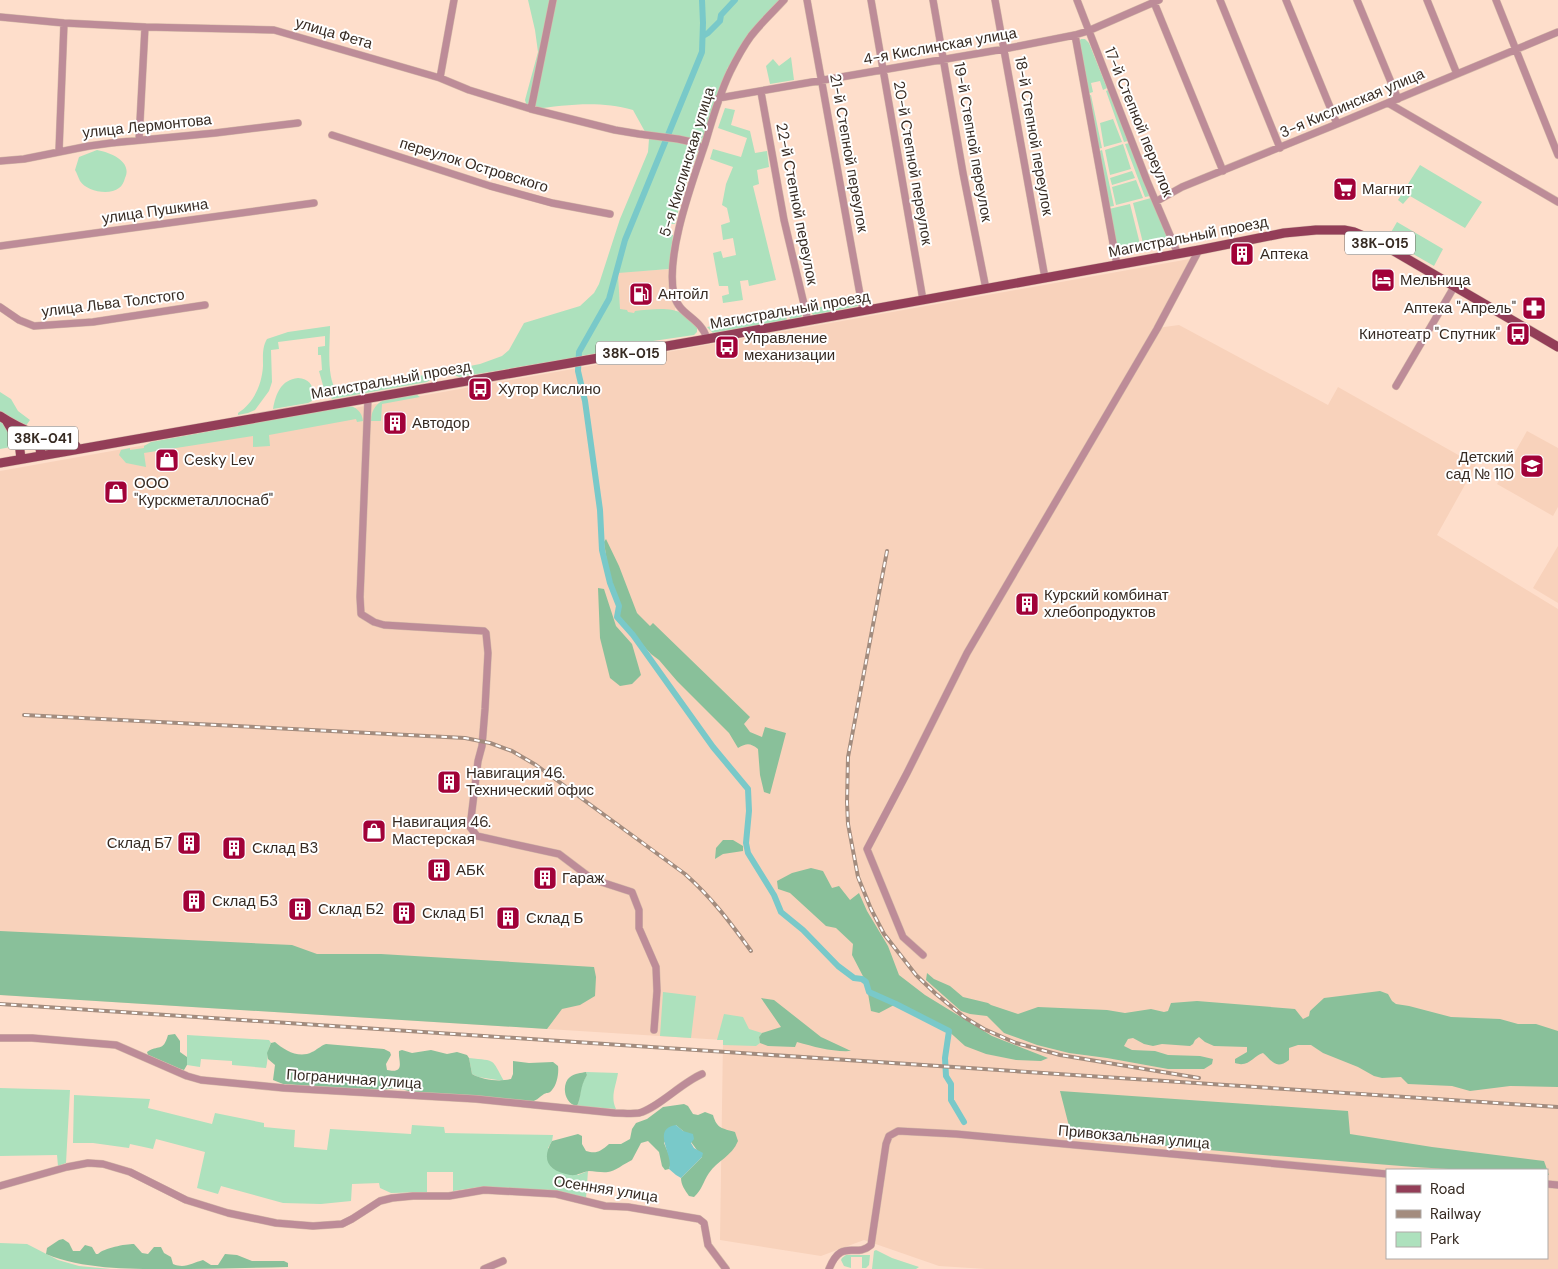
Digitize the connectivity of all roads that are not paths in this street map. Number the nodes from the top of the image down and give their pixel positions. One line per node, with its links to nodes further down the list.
1 (454, 0): 26 (street)
2 (553, 0): 32 (street)
3 (784, 0): 29 (street, 5-я Кислинская улица)
4 (806, 0): 27 (street, 21-й Степной переулок)
5 (871, 0): 24 (street, 20-й Степной переулок)
6 (933, 0): 23 (street, 19-й Степной переулок)
7 (995, 0): 21 (street, 18-й Степной переулок)
8 (1076, 0): 18 (street, 17-й Степной переулок)
9 (1220, 0): 37 (street)
10 (1286, 0): 34 (street)
11 (1357, 0): 30 (street)
12 (1428, 0): 25 (street)
13 (1496, 0): 22 (street)
14 (1155, 1): 18 (street, 4-я Кислинская улица); 42 (street)
15 (0, 17): 16 (street, улица Фета)
16 (64, 23): 17 (street, улица Фета); 39 (street)
17 (145, 27): 26 (street, улица Фета); 36 (street)
18 (1088, 31): 20 (street, 4-я Кислинская улица); 43 (street, 17-й Степной переулок)
19 (1558, 32): 22 (street, 3-я Кислинская улица)
20 (1075, 35): 21 (street, 4-я Кислинская улица); 50 (street)
21 (1004, 49): 23 (street, 4-я Кислинская улица); 51 (street, 18-й Степной переулок)
22 (1516, 49): 25 (street, 3-я Кислинская улица); 40 (street)
23 (944, 59): 24 (street, 4-я Кислинская улица); 53 (street, 19-й Степной переулок)
24 (883, 69): 27 (street, 4-я Кислинская улица); 54 (street, 20-й Степной переулок)
25 (1457, 74): 30 (street, 3-я Кислинская улица)
26 (440, 78): 32 (street, улица Фета)
27 (822, 80): 28 (street, 4-я Кислинская улица); 57 (street, 21-й Степной переулок)
28 (761, 92): 29 (street, 4-я Кислинская улица); 58 (street, 22-й Степной переулок)
29 (719, 98): 38 (street, 5-я Кислинская улица)
30 (1398, 99): 31 (street, 3-я Кислинская улица)
31 (1388, 103): 34 (street, 3-я Кислинская улица); 44 (street)
32 (532, 109): 38 (street, улица Фета)
33 (298, 123): 36 (street, улица Лермонтова)
34 (1337, 124): 37 (street, 3-я Кислинская улица)
35 (332, 135): 46 (street, переулок Островского)
36 (139, 140): 39 (street, улица Лермонтова)
37 (1280, 148): 42 (street, 3-я Кислинская улица)
38 (703, 149): 59 (street, 5-я Кислинская улица)
39 (59, 151): 41 (street, улица Лермонтова)
40 (1558, 155)
41 (0, 161)
42 (1223, 171): 43 (street, 3-я Кислинская улица)
43 (1156, 201): 49 (street, 17-й Степной переулок)
44 (1558, 202)
45 (314, 203): 47 (street, улица Пушкина)
46 (610, 214)
47 (0, 246)
48 (1199, 250): 49 (main road, Магистральный проезд / 38К-015); 52 (main road, Магистральный проезд / 38К-015); 69 (street)
49 (1178, 254): 50 (main road, Магистральный проезд / 38К-015)
50 (1117, 265): 51 (main road, Магистральный проезд / 38К-015)
51 (1046, 278): 53 (main road, Магистральный проезд / 38К-015)
52 (1454, 287): 60 (main road, Магистральный проезд / 38К-015); 61 (street)
53 (986, 289): 54 (main road, Магистральный проезд / 38К-015)
54 (923, 300): 57 (main road, Магистральный проезд / 38К-015)
55 (205, 305): 56 (street, улица Льва Толстого)
56 (0, 307)
57 (863, 311): 58 (main road, Магистральный проезд / 38К-015)
58 (808, 321): 59 (main road, Магистральный проезд / 38К-015)
59 (707, 339): 62 (main road, Магистральный проезд / 38К-015)
60 (1558, 347)
61 (1396, 386)
62 (368, 398): 65 (main road, Магистральный проезд / 38К-015); 70 (street)
63 (3, 418): 64 (main road, 38К-041); 67 (main road)
64 (26, 429): 65 (main road, 38К-041); 66 (main road)
65 (84, 447): 66 (main road, Магистральный проезд / 38К-015)
66 (41, 455): 67 (main road, Магистральный проезд / 38К-015)
67 (21, 459): 68 (main road, Магистральный проезд / 38К-015)
68 (0, 463)
69 (923, 955)
70 (654, 1030)
71 (0, 1038): 72 (street, Пограничная улица)
72 (702, 1074)
73 (1386, 1174): 78 (street, Привокзальная улица)
74 (0, 1186): 77 (street, Осенняя улица)
75 (503, 1261): 76 (street)
76 (484, 1269)
77 (726, 1269)
78 (829, 1269)

